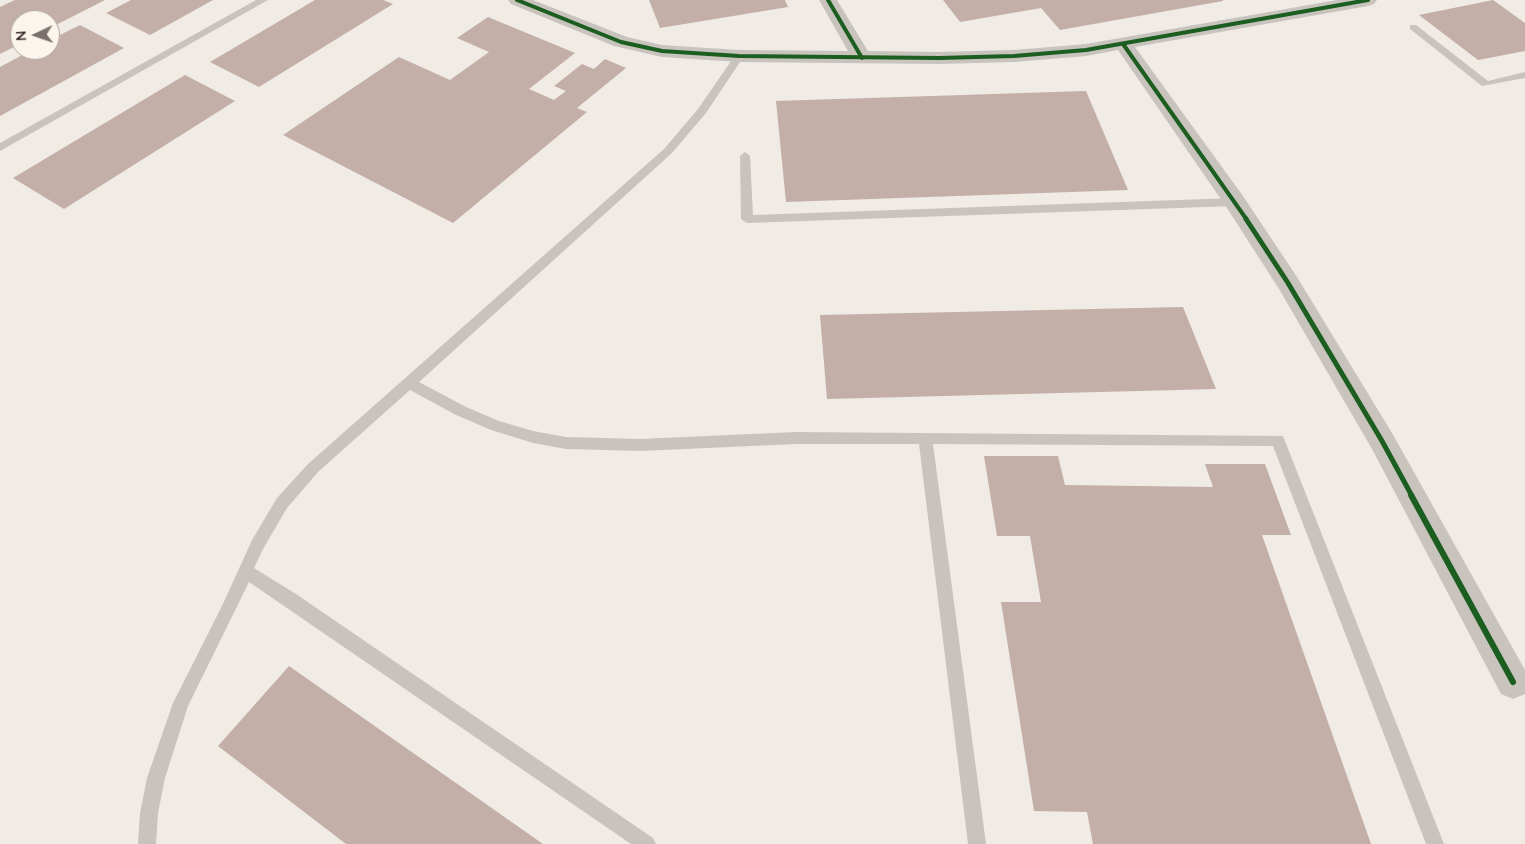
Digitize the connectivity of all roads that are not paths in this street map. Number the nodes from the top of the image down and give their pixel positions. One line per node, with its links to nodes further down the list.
1 (262, 0): 10 (lane)
2 (517, 0): 7 (street)
3 (828, 0): 8 (street)
4 (1368, 0): 6 (street)
5 (1413, 27): 9 (lane)
6 (1123, 44): 8 (street); 12 (street)
7 (739, 56): 8 (street); 13 (lane)
8 (862, 58)
9 (1525, 75)
10 (0, 148)
11 (745, 156): 12 (lane)
12 (1235, 202): 16 (street)
13 (409, 383): 14 (lane); 15 (lane)
14 (925, 440): 19 (lane); 20 (lane)
15 (245, 571): 17 (lane); 18 (lane)
16 (1519, 685)
17 (147, 844)
18 (647, 844)
19 (977, 844)
20 (1435, 844)

